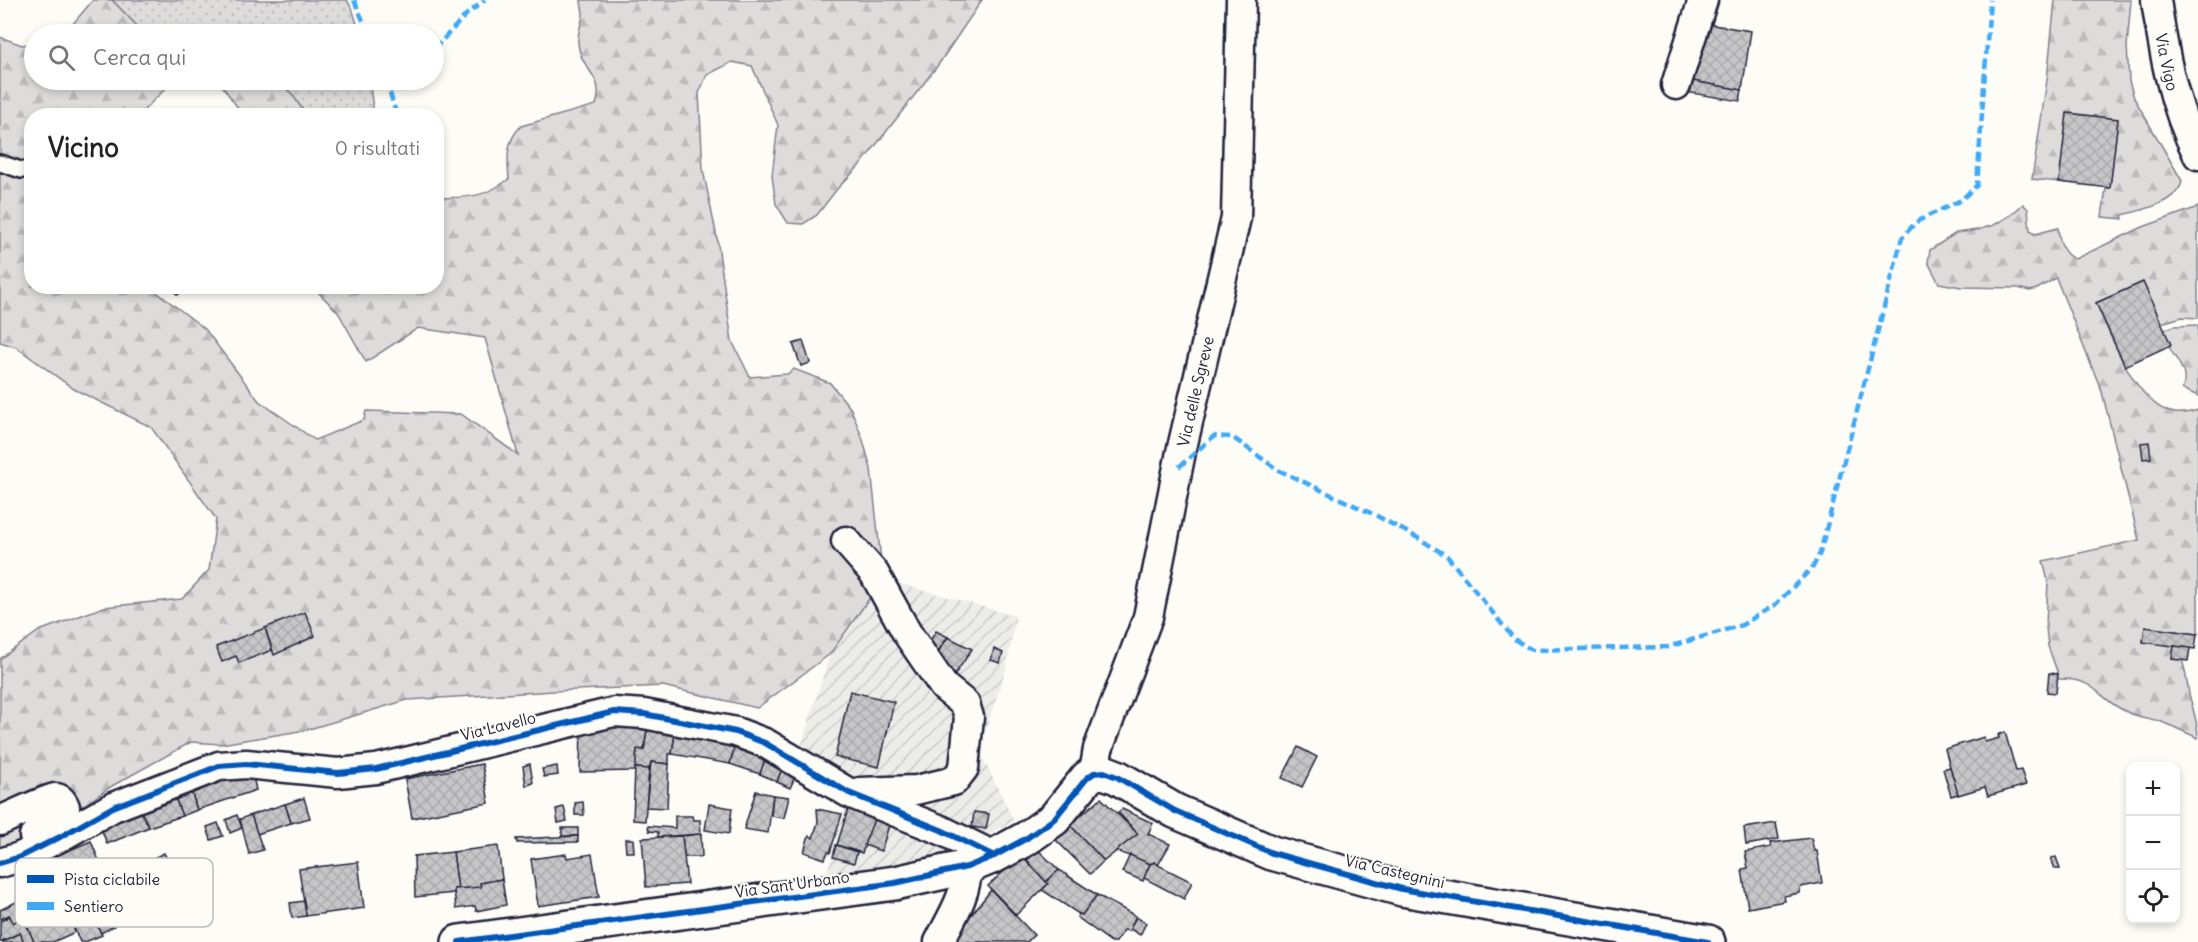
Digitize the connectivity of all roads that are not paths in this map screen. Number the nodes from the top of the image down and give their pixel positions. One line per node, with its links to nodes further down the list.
1 (1241, 0): 9 (street, Via delle Sgreve)
2 (1703, 0): 4 (street)
3 (2156, 0): 5 (street, Via Vigo)
4 (1676, 85)
5 (2198, 155)
6 (0, 163): 7 (lane)
7 (24, 170)
8 (846, 541): 10 (street)
9 (1094, 773): 15 (street, Via Sant'Urbano); 18 (street, Via Castegnini)
10 (849, 793): 13 (street, Via Lavello); 15 (street, Via Lavello)
11 (0, 821): 14 (street)
12 (15, 858): 14 (street, Via Lavello)
13 (16, 858)
14 (0, 862)
15 (980, 862): 16 (street, Via Sant'Urbano); 17 (street)
16 (459, 942)
17 (939, 942)
18 (1708, 942)

